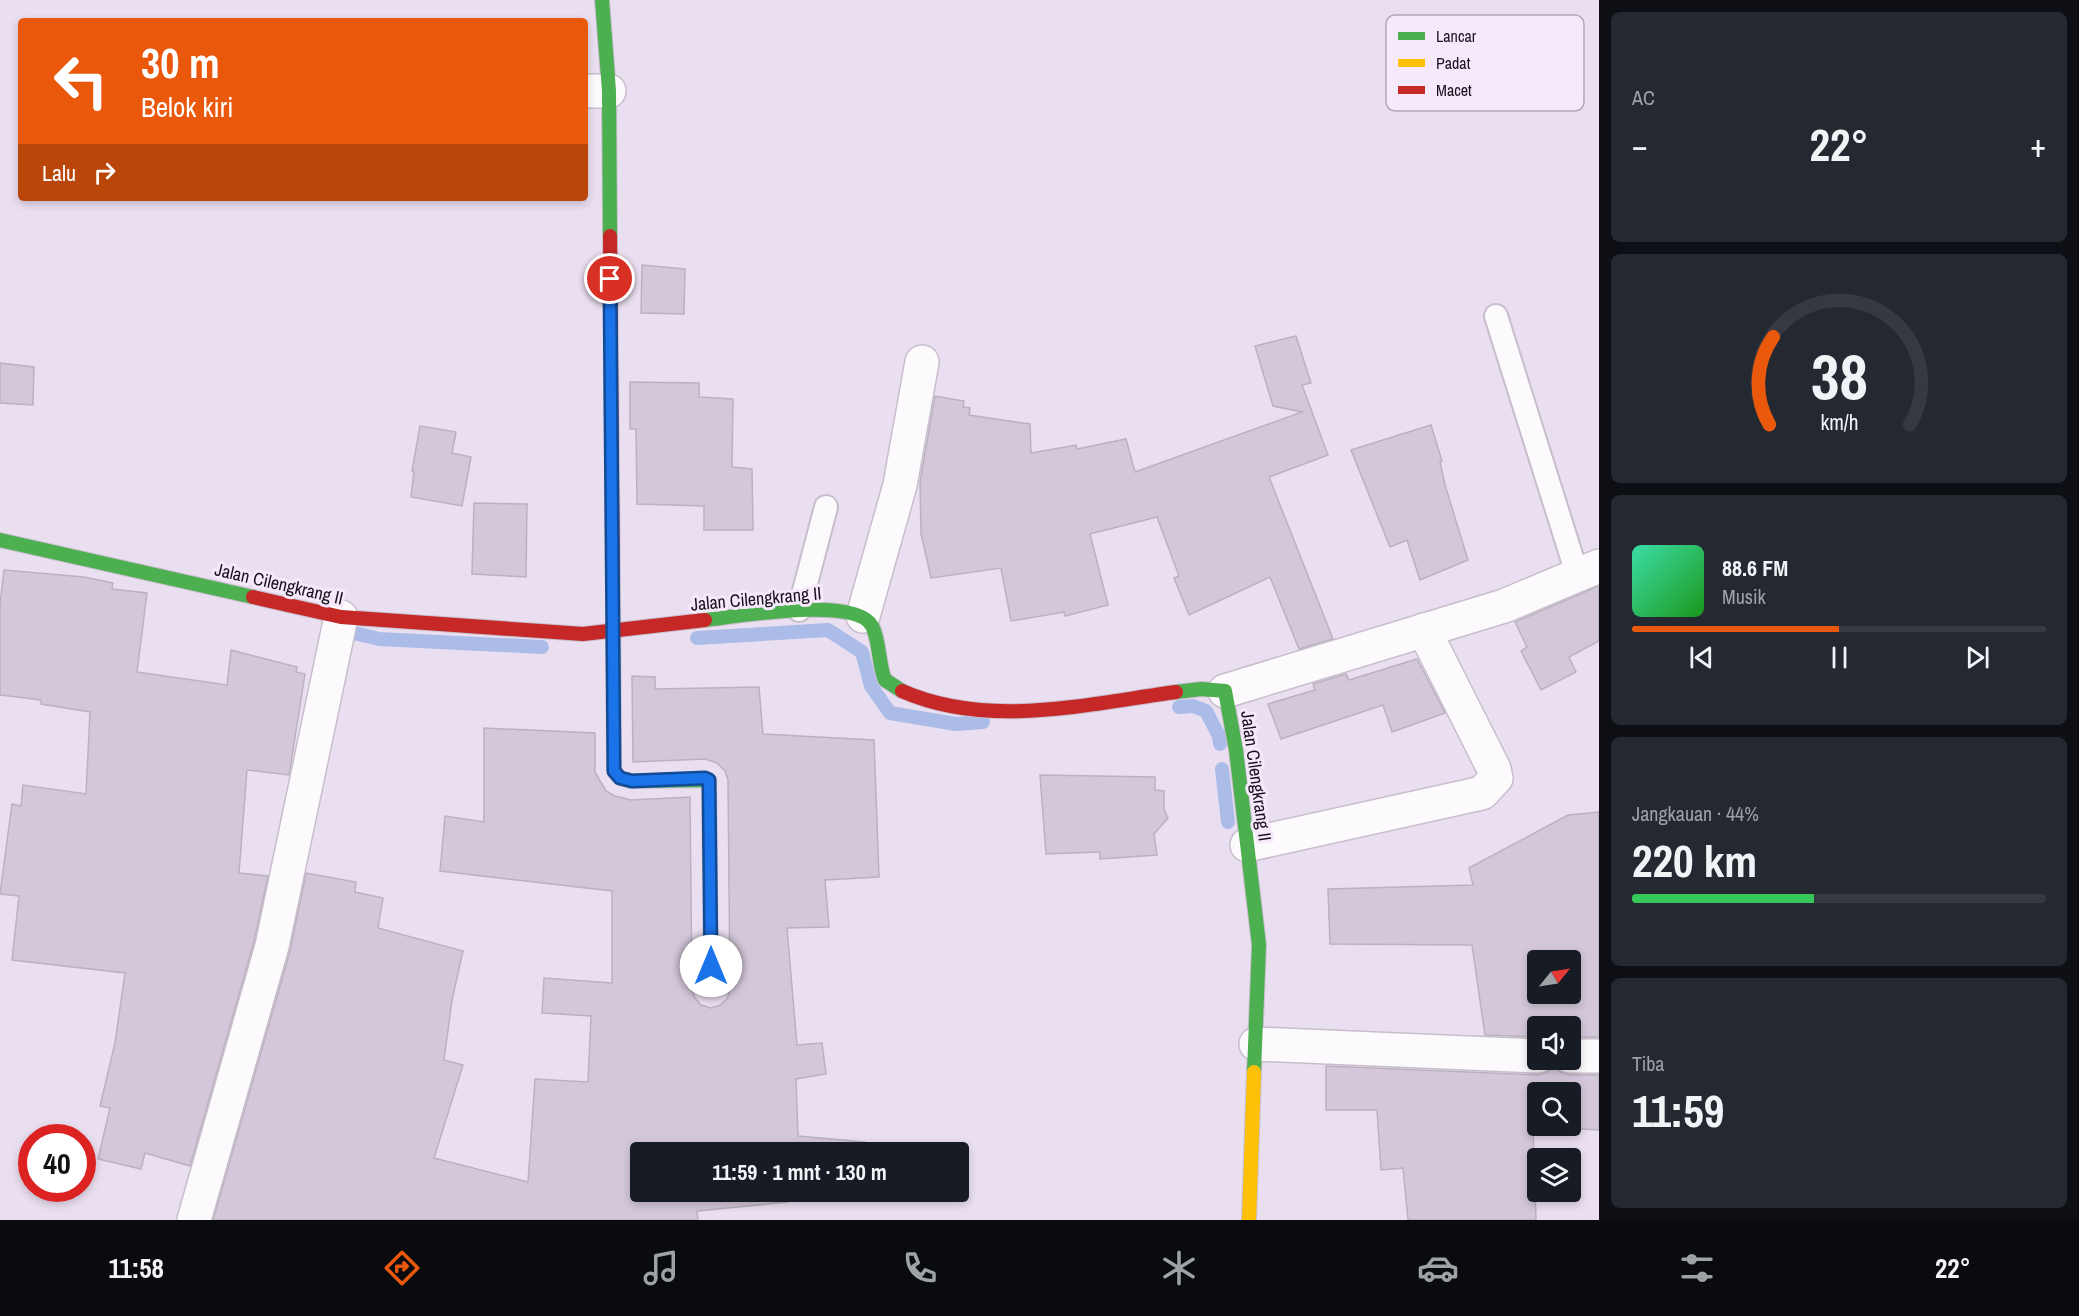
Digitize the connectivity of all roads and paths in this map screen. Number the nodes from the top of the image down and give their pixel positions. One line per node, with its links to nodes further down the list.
1 (602, 0): 2 (street)
2 (597, 91): 12 (street)
3 (1496, 316): 7 (lane)
4 (922, 362): 9 (street)
5 (826, 507): 8 (lane)
6 (0, 540): 10 (street, Jalan Cilengkrang II)
7 (1588, 571): 11 (street)
8 (799, 610): 9 (street, Jalan Cilengkrang II); 12 (street, Jalan Cilengkrang II)
9 (863, 616): 13 (street, Jalan Cilengkrang II)
10 (341, 617): 12 (street, Jalan Cilengkrang II); 20 (street)
11 (1424, 630): 13 (street); 14 (street)
12 (612, 631): 15 (street)
13 (1225, 691): 14 (street, Jalan Cilengkrang II)
14 (1247, 845): 16 (street, Jalan Cilengkrang II)
15 (711, 989)
16 (1256, 1044): 17 (street); 21 (street, Jalan Cilengkrang II)
17 (1527, 1056)
18 (1581, 1056): 19 (street)
19 (1599, 1056)
20 (194, 1220)
21 (1249, 1220)

